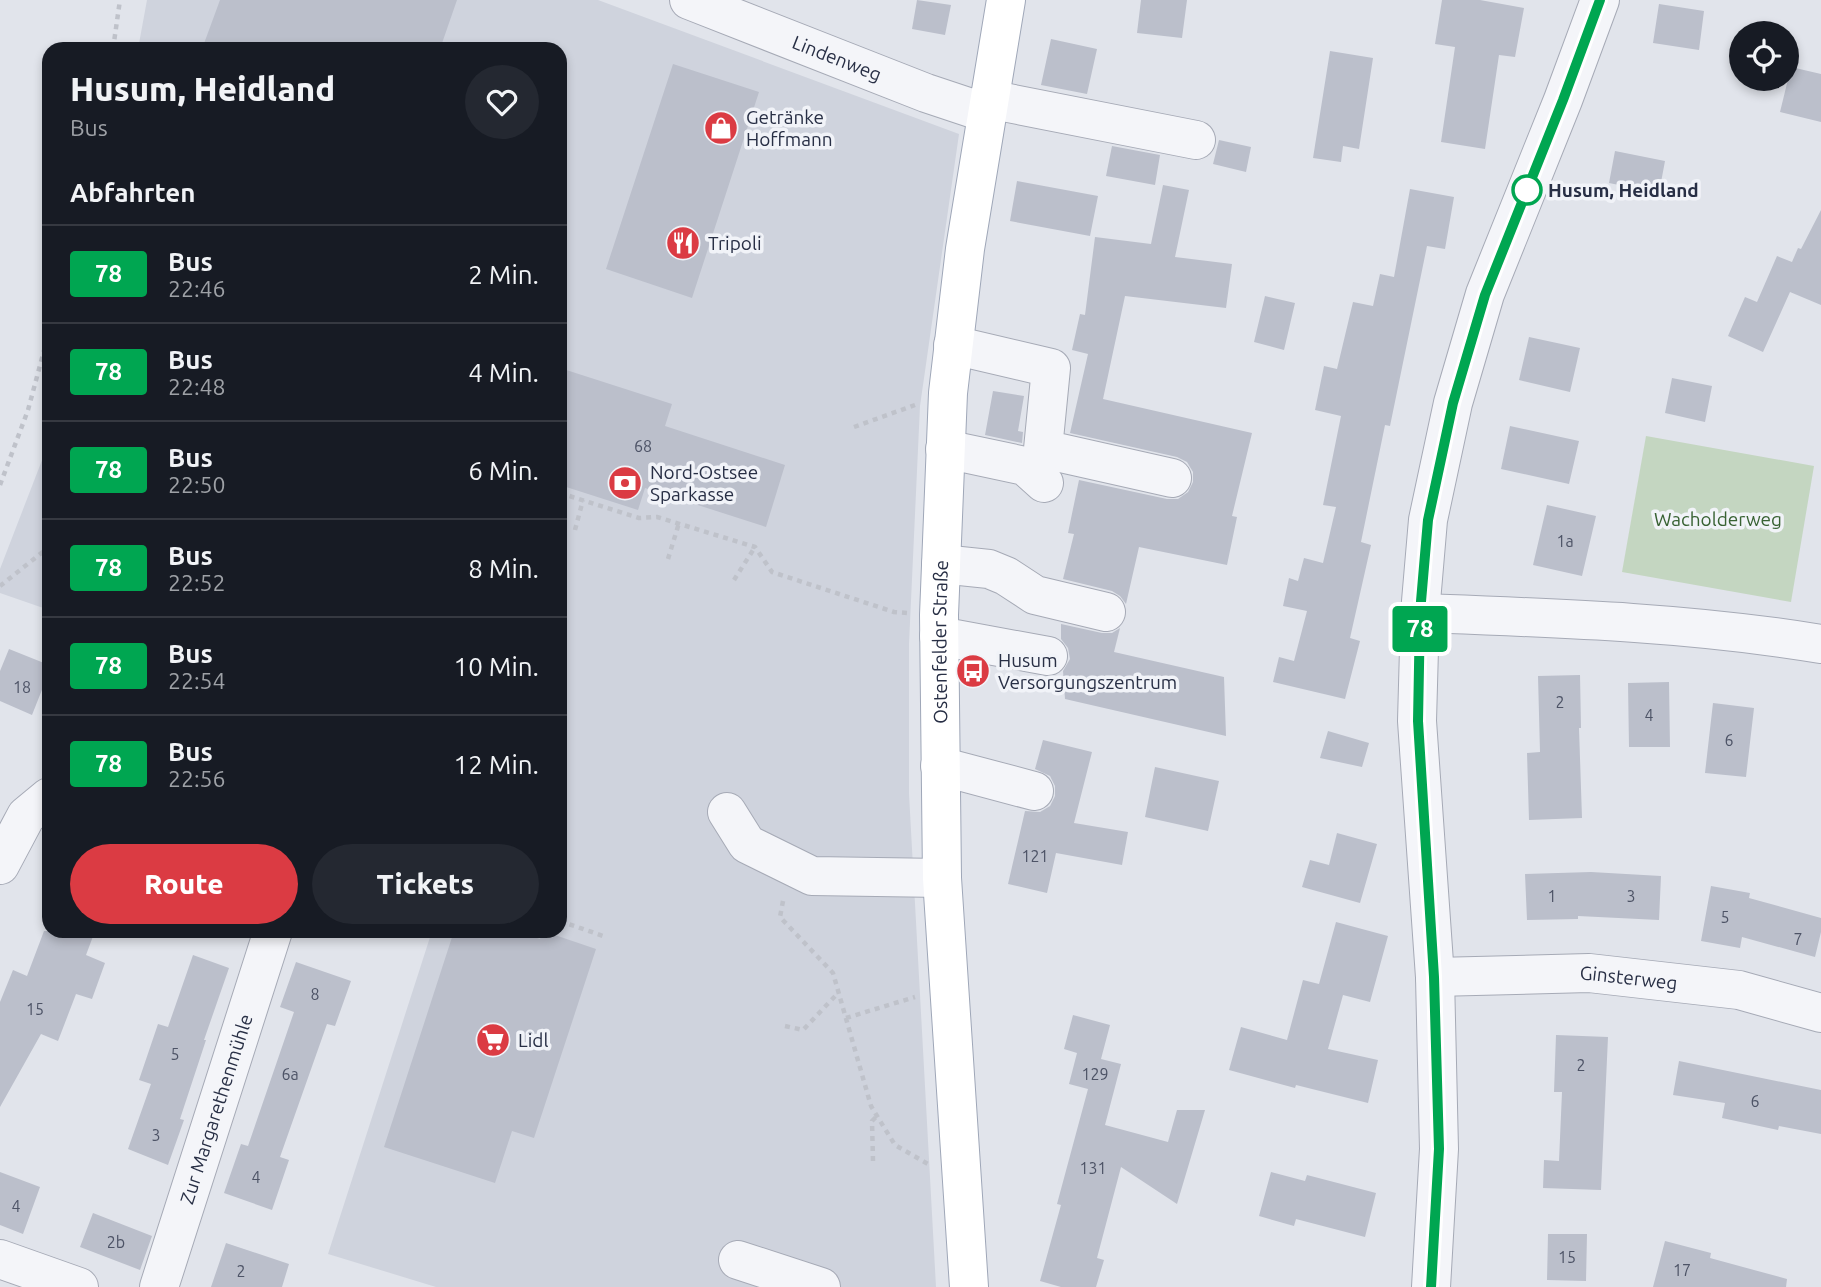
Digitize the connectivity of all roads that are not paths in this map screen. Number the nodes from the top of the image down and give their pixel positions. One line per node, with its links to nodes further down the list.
1 (689, 0): 4 (street, Lindenweg)
2 (1006, 0): 4 (main road, Ostenfelder Straße)
3 (1600, 0): 12 (street)
4 (987, 106): 5 (street, Lindenweg); 6 (main road, Ostenfelder Straße)
5 (1196, 140)
6 (953, 345): 7 (main road, Ostenfelder Straße); 8 (street)
7 (945, 449): 9 (street); 10 (main road, Ostenfelder Straße)
8 (1172, 478)
9 (1044, 484)
10 (941, 564): 11 (street); 13 (main road, Ostenfelder Straße)
11 (1106, 611)
12 (1420, 613): 14 (street); 23 (street)
13 (939, 625): 15 (street); 16 (main road, Ostenfelder Straße)
14 (1821, 644)
15 (1048, 656)
16 (940, 766): 17 (street); 21 (main road, Ostenfelder Straße)
17 (1034, 792)
18 (42, 803): 20 (street)
19 (727, 812): 21 (street)
20 (0, 865)
21 (942, 878): 30 (main road, Ostenfelder Straße)
22 (271, 938): 28 (street, Zur Margarethenmühle)
23 (1434, 977): 24 (street, Ginsterweg); 31 (street)
24 (1821, 1013)
25 (0, 1259): 27 (street)
26 (738, 1260): 29 (street)
27 (79, 1287)
28 (159, 1287)
29 (821, 1287)
30 (969, 1287)
31 (1431, 1287)

